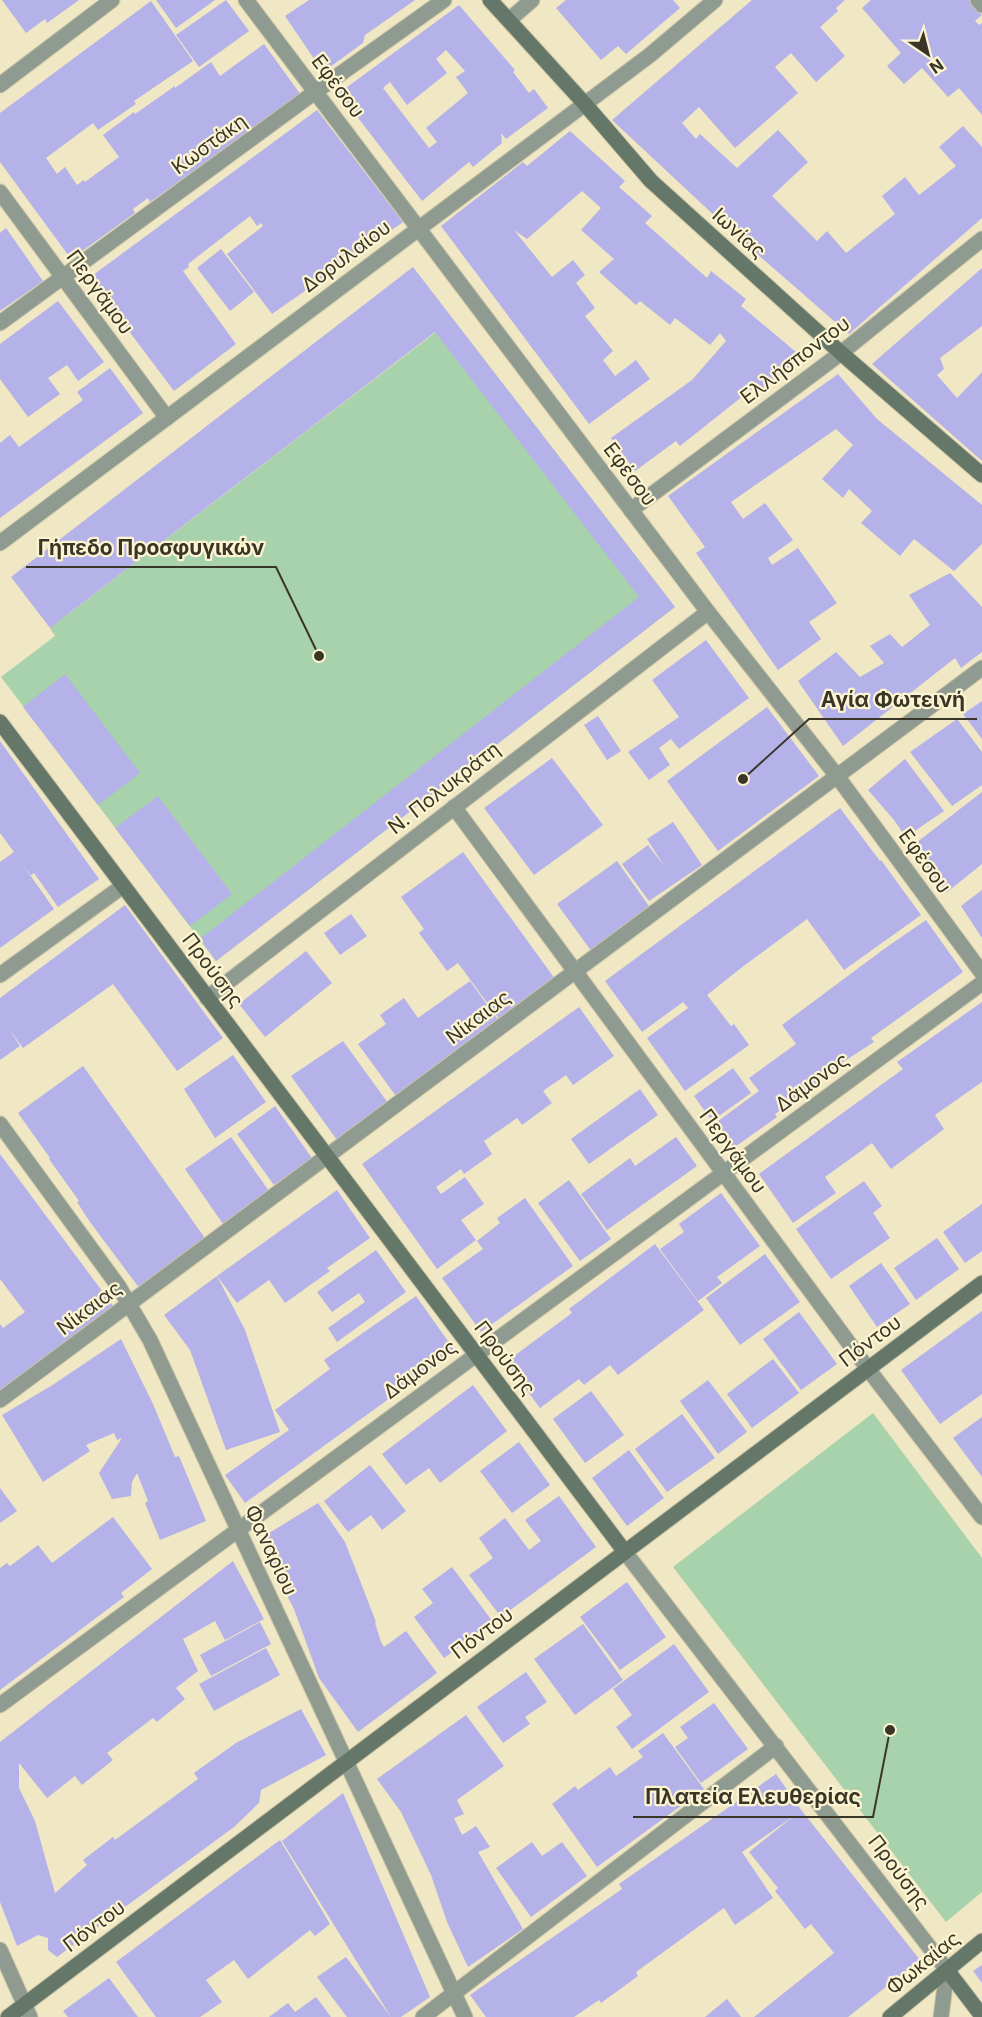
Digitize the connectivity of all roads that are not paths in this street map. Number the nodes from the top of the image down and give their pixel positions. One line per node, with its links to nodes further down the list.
1 (112, 0): 10 (street)
2 (246, 0): 11 (street, Εφέσου)
3 (444, 0): 11 (street, Κωστάκη)
4 (490, 0): 9 (street, Ιωνίας)
5 (532, 0): 9 (street)
6 (715, 0): 12 (street, Δορυλαίου)
7 (978, 0): 8 (street)
8 (982, 5)
9 (509, 20): 12 (street, Ιωνίας)
10 (0, 85)
11 (315, 92): 14 (street, Εφέσου); 16 (street, Κωστάκη)
12 (584, 103): 14 (street, Δορυλαίου); 18 (street, Ιωνίας)
13 (0, 192): 16 (street, Περγάμου)
14 (419, 227): 19 (street, Δορυλαίου); 21 (street, Εφέσου)
15 (982, 238): 18 (street, Ελλήσποντου)
16 (63, 277): 17 (street, Κωστάκη); 19 (street, Περγάμου)
17 (0, 323)
18 (841, 353): 20 (street, Ιωνίας); 21 (street, Ελλήσποντου)
19 (166, 418): 22 (street, Δορυλαίου)
20 (982, 475)
21 (631, 510): 23 (street, Εφέσου)
22 (0, 543)
23 (708, 612): 26 (street, Εφέσου); 27 (street, Ν. Πολυκράτη)
24 (982, 668): 26 (street, Νίκαιας)
25 (0, 722): 28 (street, Προύσης)
26 (837, 776): 29 (street, Νίκαιας); 30 (street, Εφέσου)
27 (454, 807): 29 (street, Περγάμου); 33 (street, Ν. Πολυκράτη)
28 (123, 886): 31 (street); 33 (street, Προύσης)
29 (576, 971): 35 (street, Νίκαιας); 36 (street, Περγάμου)
30 (982, 973)
31 (0, 975)
32 (982, 983): 36 (street, Δάμονος)
33 (207, 998): 35 (street, Προύσης)
34 (0, 1124): 38 (street, Φαναρίου)
35 (327, 1156): 38 (street, Νίκαιας); 39 (street, Προύσης)
36 (723, 1173): 39 (street, Δάμονος); 40 (street, Περγάμου)
37 (982, 1283): 40 (street, Πόντου)
38 (130, 1304): 41 (street, Νίκαιας); 43 (street, Φαναρίου)
39 (476, 1355): 43 (street, Δάμονος); 44 (street, Προύσης)
40 (868, 1369): 42 (street, Περγάμου); 44 (street, Πόντου)
41 (0, 1400)
42 (982, 1517)
43 (238, 1530): 45 (street, Δάμονος); 47 (street, Φαναρίου)
44 (625, 1552): 46 (street, Προύσης); 47 (street, Πόντου)
45 (0, 1705)
46 (776, 1746): 50 (street, Προύσης); 51 (street)
47 (348, 1761): 51 (street, Φαναρίου); 52 (street, Πόντου)
48 (982, 1941): 50 (street, Φωκαίας)
49 (0, 1950): 52 (street)
50 (947, 1970): 53 (street, Προύσης); 57 (street, Φωκαίας); 58 (street)
51 (453, 1994): 55 (street); 56 (street, Φαναρίου)
52 (27, 2011): 54 (street, Πόντου)
53 (982, 2016)
54 (8, 2017)
55 (423, 2017)
56 (465, 2017)
57 (890, 2017)
58 (941, 2017)

